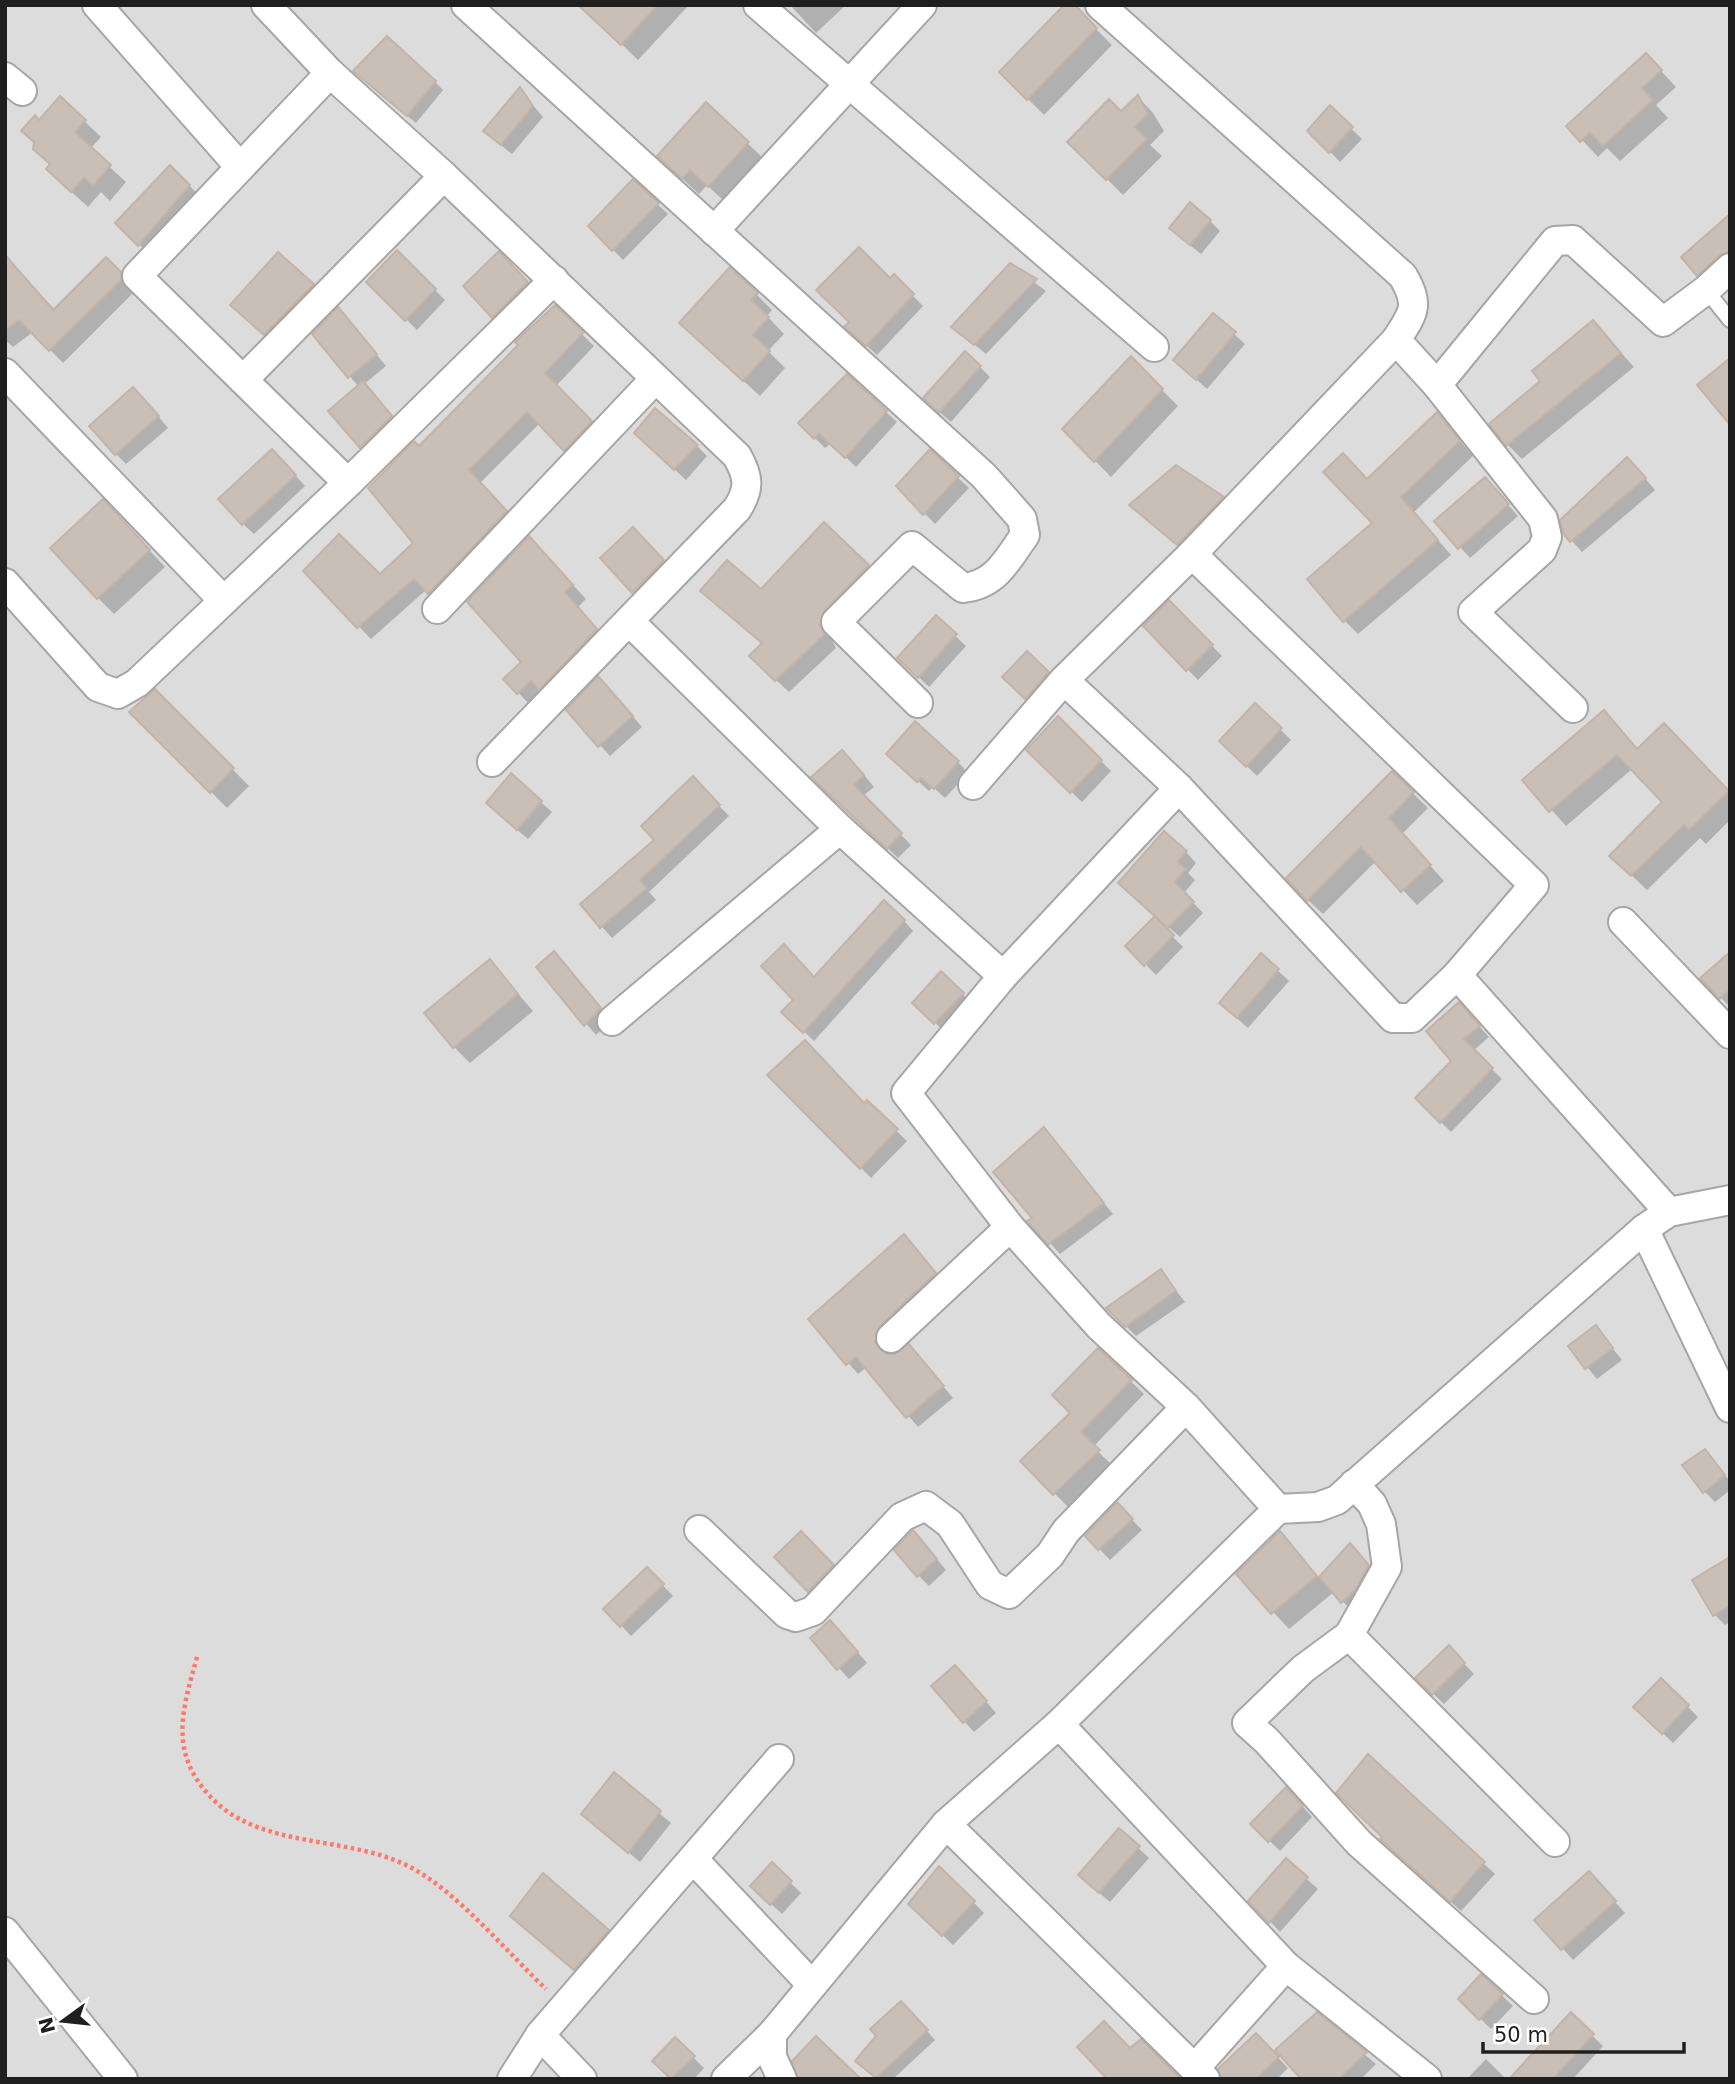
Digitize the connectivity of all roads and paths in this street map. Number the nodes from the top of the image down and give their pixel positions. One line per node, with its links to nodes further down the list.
1 (97, 5): 9 (street)
2 (266, 5): 7 (street)
3 (466, 5): 11 (street)
4 (758, 5): 8 (street)
5 (922, 5): 8 (street)
6 (1100, 5): 16 (street)
7 (330, 73): 9 (street); 10 (street)
8 (850, 85): 11 (street); 17 (street)
9 (240, 167): 20 (street)
10 (444, 176): 13 (street); 20 (street)
11 (714, 231): 29 (street)
12 (1730, 268): 14 (street)
13 (554, 280): 19 (street); 22 (street)
14 (1706, 290): 15 (lane); 21 (street)
15 (1730, 320)
16 (1396, 340): 21 (street); 23 (street)
17 (1154, 347)
18 (5, 373): 25 (street)
19 (656, 379): 26 (street); 27 (street)
20 (243, 380): 22 (street)
21 (1437, 385): 30 (street)
22 (348, 483): 25 (street)
23 (1192, 554): 28 (street); 37 (street)
24 (5, 583): 25 (street)
25 (223, 600)
26 (438, 609)
27 (629, 621): 31 (street); 34 (street)
28 (1064, 680): 32 (street); 33 (street)
29 (918, 703)
30 (1573, 709)
31 (492, 762)
32 (973, 785)
33 (1179, 788): 36 (street); 37 (street)
34 (840, 829): 36 (street); 38 (street)
35 (1623, 922): 39 (street)
36 (1003, 975): 42 (street)
37 (1457, 975): 41 (street)
38 (612, 1021)
39 (1730, 1034)
40 (1730, 1200): 41 (street)
41 (1669, 1212): 43 (street)
42 (1010, 1227): 44 (street); 45 (street)
43 (1644, 1229): 46 (street); 47 (street)
44 (891, 1338)
45 (1186, 1407): 48 (street); 49 (street)
46 (1730, 1408)
47 (1354, 1484): 48 (street); 50 (street)
48 (1278, 1509): 52 (street)
49 (699, 1530)
50 (1349, 1635): 55 (street); 60 (street)
51 (197, 1657): 61 (path)
52 (1059, 1724): 54 (street); 58 (street)
53 (779, 1759): 56 (street)
54 (946, 1824): 59 (street); 64 (street)
55 (1555, 1842)
56 (695, 1861): 59 (street); 61 (street)
57 (5, 1932): 65 (street)
58 (1286, 1966): 64 (street); 70 (street)
59 (811, 1984): 62 (street)
60 (1534, 1999)
61 (565, 2007): 63 (street)
62 (772, 2034): 68 (street); 69 (street)
63 (540, 2035): 66 (street); 67 (street)
64 (1200, 2073)
65 (123, 2079)
66 (512, 2079)
67 (582, 2079)
68 (726, 2079)
69 (782, 2079)
70 (1427, 2079)

